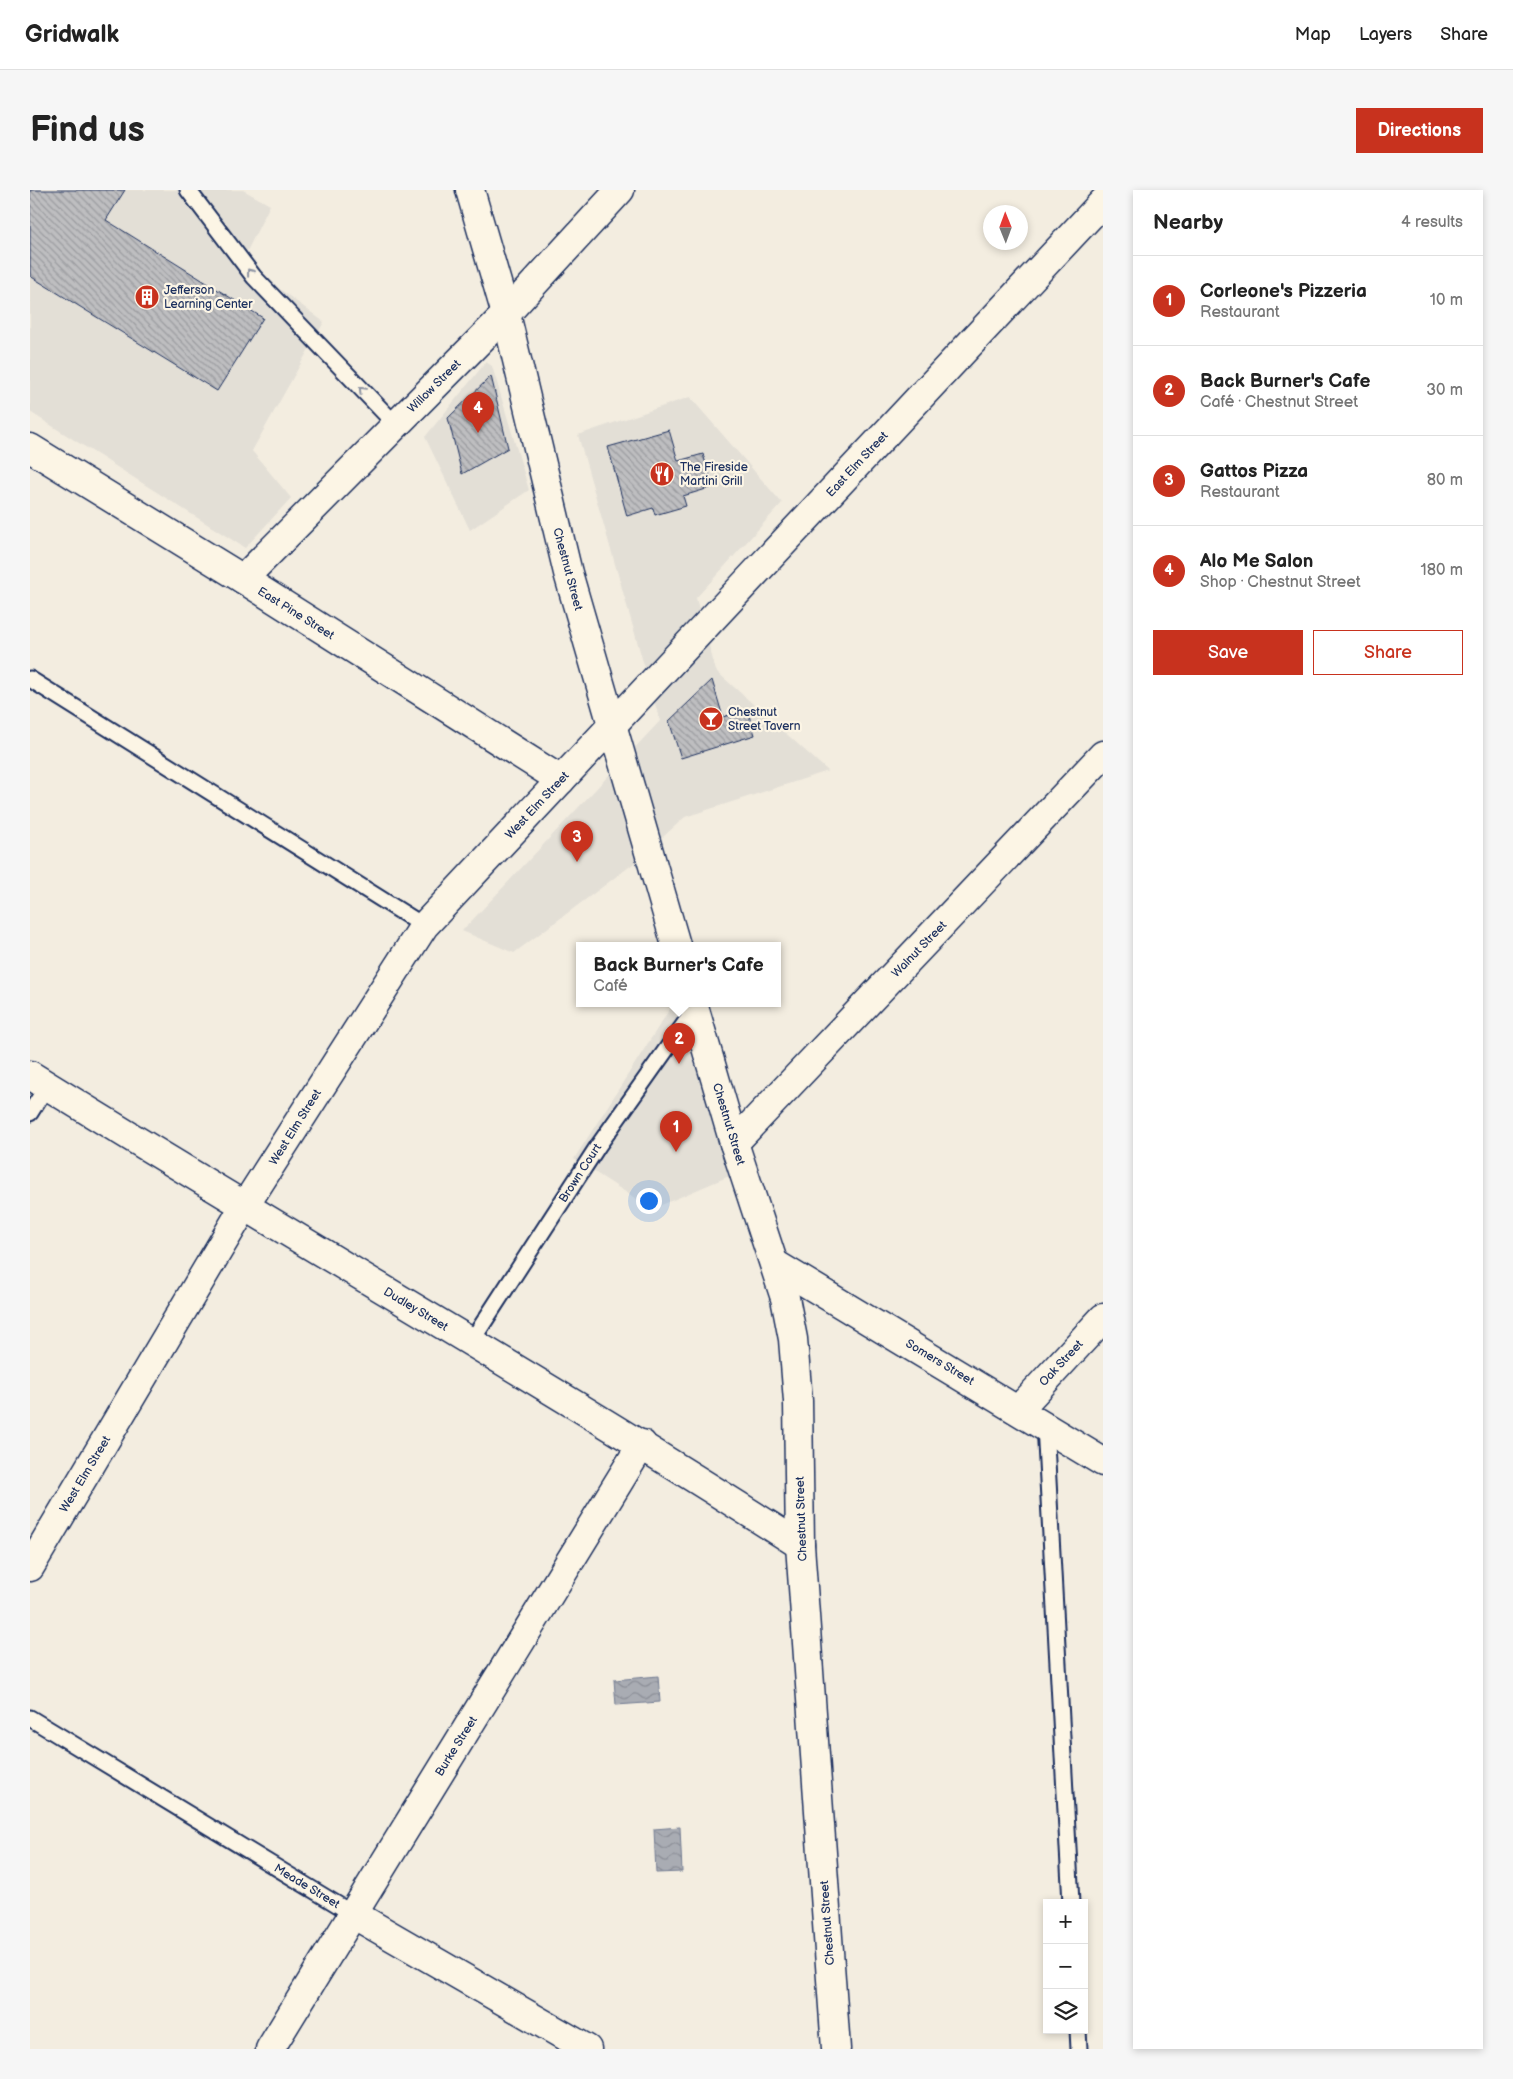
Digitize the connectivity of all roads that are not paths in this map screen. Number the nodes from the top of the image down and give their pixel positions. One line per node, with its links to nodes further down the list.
1 (188, 190): 6 (lane, one-way to 1)
2 (470, 190): 5 (street, Chestnut Street)
3 (620, 190): 5 (street, Willow Street)
4 (1103, 202): 10 (street, East Elm Street)
5 (506, 314): 6 (street, Willow Street); 10 (street, Chestnut Street)
6 (396, 425): 8 (street, Willow Street)
7 (30, 448): 8 (street, East Pine Street)
8 (243, 579): 12 (street, East Pine Street)
9 (30, 679): 13 (lane)
10 (611, 726): 12 (street, West Elm Street); 14 (street, Chestnut Street)
11 (1103, 755): 19 (street, Walnut Street)
12 (561, 780): 13 (street, West Elm Street)
13 (424, 926): 20 (street, West Elm Street)
14 (675, 942)
15 (693, 1007): 23 (lane, Brown Court)
16 (694, 1007): 19 (street, Chestnut Street)
17 (38, 1081): 18 (lane); 20 (street, Dudley Street)
18 (30, 1113)
19 (734, 1143): 21 (street, Chestnut Street)
20 (244, 1207): 23 (street, Dudley Street); 29 (street, West Elm Street)
21 (775, 1264): 24 (street, Somers Street); 28 (street, Chestnut Street)
22 (1103, 1318): 24 (street, Oak Street)
23 (471, 1342): 26 (street, Dudley Street)
24 (1018, 1409): 25 (street, Somers Street)
25 (1045, 1426): 27 (street, Somers Street); 31 (lane)
26 (642, 1444): 28 (street, Dudley Street); 32 (street, Burke Street)
27 (1103, 1462)
28 (800, 1545): 36 (street, Chestnut Street)
29 (30, 1567)
30 (30, 1718): 32 (lane, Meade Street)
31 (1071, 1899)
32 (353, 1914): 34 (street, Burke Street); 35 (street, Meade Street)
33 (1078, 2034): 37 (lane)
34 (270, 2049)
35 (587, 2049)
36 (836, 2049)
37 (1079, 2049)

